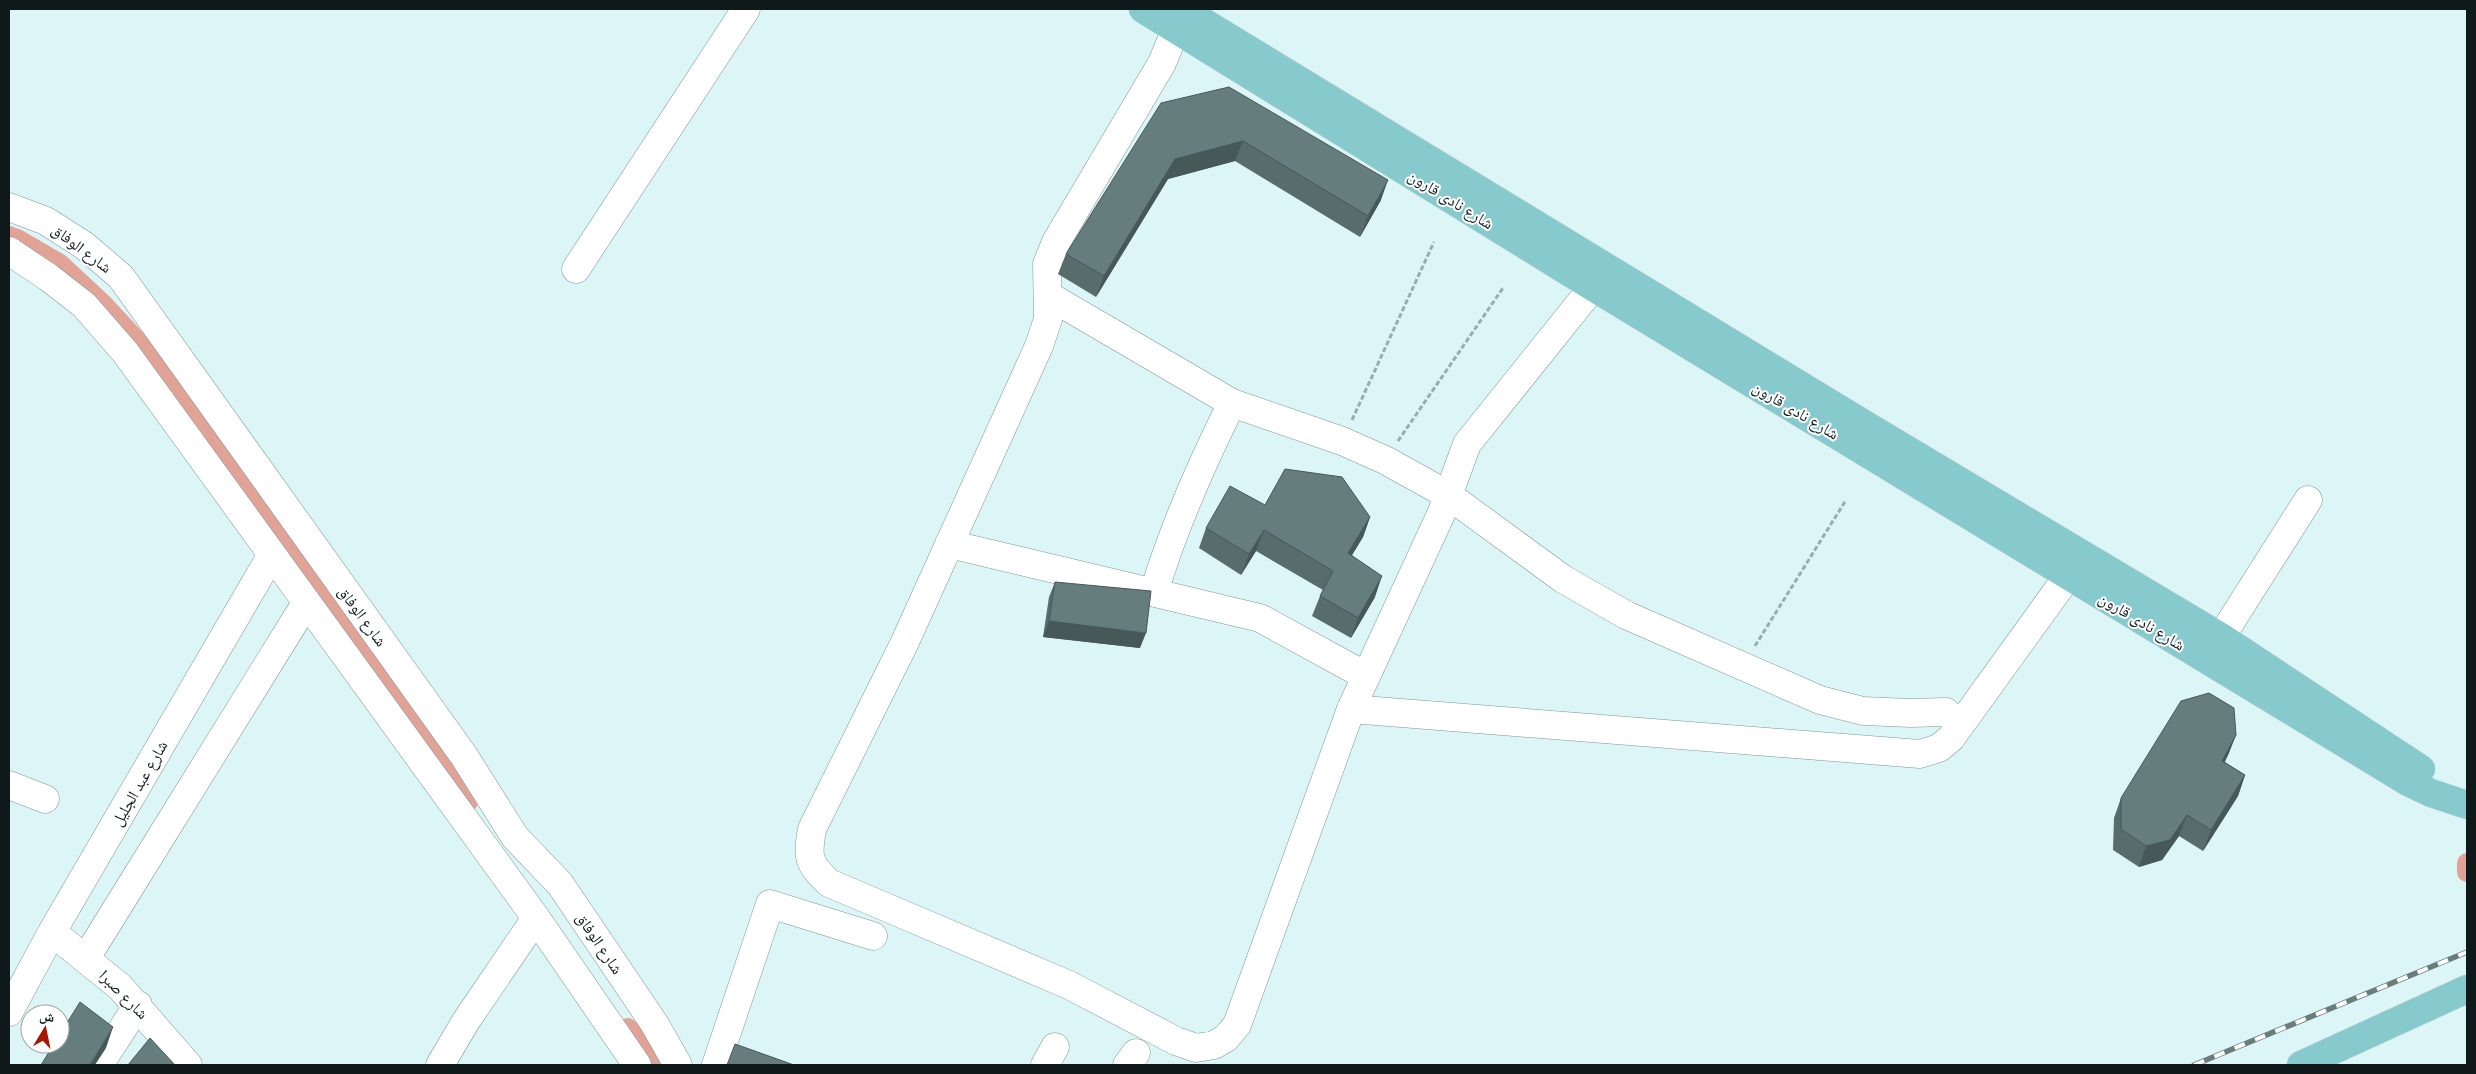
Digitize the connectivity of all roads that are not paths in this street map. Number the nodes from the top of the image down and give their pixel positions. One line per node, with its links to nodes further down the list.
1 (746, 9): 6 (street)
2 (1143, 9): 3 (main road, شارع نادى قارون)
3 (1181, 16): 7 (main road, شارع نادى قارون); 8 (street); 10 (main road, شارع نادى قارون)
4 (9, 207): 38 (street, شارع الوفاق)
5 (9, 251): 14 (street)
6 (576, 269)
7 (1593, 287): 10 (main road, شارع نادى قارون); 11 (street)
8 (1049, 296): 9 (street); 13 (street)
9 (1232, 403): 11 (street); 16 (street)
10 (1863, 437): 15 (main road, شارع نادى قارون); 18 (main road, شارع نادى قارون)
11 (1448, 495): 19 (street); 21 (street)
12 (2308, 500): 18 (street)
13 (949, 544): 16 (street); 20 (street)
14 (271, 556): 17 (street); 26 (street, شارع عبد الجليل)
15 (2068, 576): 20 (street); 24 (main road, شارع نادى قارون)
16 (1154, 592): 19 (street)
17 (306, 603): 25 (street); 28 (street)
18 (2221, 637): 24 (main road, شارع نادى قارون)
19 (1366, 676): 20 (street)
20 (1351, 709)
21 (1946, 712)
22 (9, 785): 23 (street)
23 (45, 799)
24 (2461, 803)
25 (536, 918): 36 (street); 37 (street)
26 (52, 932): 28 (street, شارع صبرا); 31 (street, شارع عبد الجليل)
27 (873, 936): 32 (street)
28 (86, 958): 30 (street, شارع صبرا)
29 (2467, 989): 39 (main road)
30 (138, 1005): 34 (street); 35 (street, شارع صبرا)
31 (9, 1012)
32 (718, 1059): 33 (street)
33 (746, 1062)
34 (99, 1065)
35 (188, 1065)
36 (440, 1065)
37 (637, 1065)
38 (678, 1065)
39 (2300, 1065)

